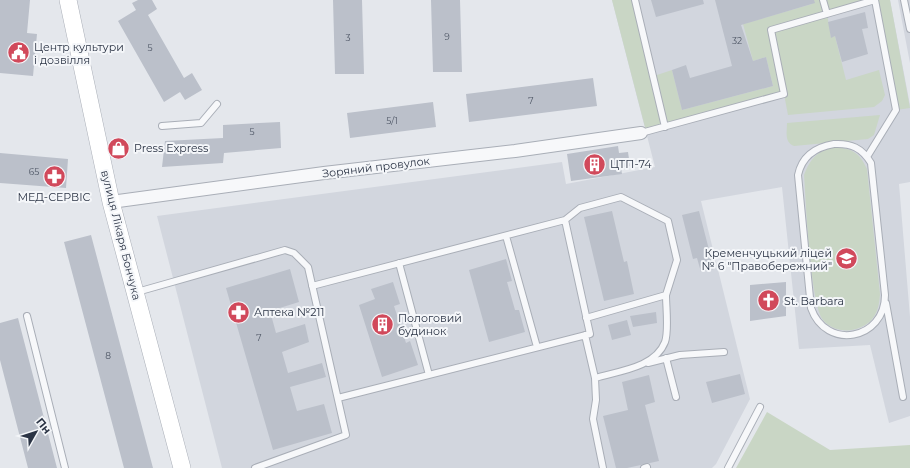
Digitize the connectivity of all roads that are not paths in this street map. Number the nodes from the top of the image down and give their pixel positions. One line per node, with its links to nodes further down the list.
1 (68, 0): 13 (street, вулиця Лікаря Бончука)
2 (635, 0): 10 (lane)
3 (823, 0): 6 (lane)
4 (875, 0): 6 (lane); 12 (lane)
5 (904, 0): 7 (lane)
6 (826, 14): 10 (lane)
7 (910, 29)
8 (217, 104): 9 (lane)
9 (162, 126)
10 (665, 127): 11 (lane)
11 (640, 133): 13 (street, Зоряний провулок)
12 (867, 157): 20 (lane); 20 (lane)
13 (111, 202): 18 (street, вулиця Лікаря Бончука)
14 (565, 220): 15 (lane); 19 (lane); 22 (lane)
15 (506, 236): 16 (lane); 24 (lane)
16 (399, 263): 17 (lane); 28 (lane)
17 (312, 286): 18 (lane); 32 (lane)
18 (135, 292): 35 (street, вулиця Лікаря Бончука)
19 (666, 295): 22 (lane); 27 (lane)
20 (885, 295): 31 (lane)
21 (27, 316): 34 (lane)
22 (586, 318): 23 (lane)
23 (584, 335): 24 (lane); 29 (lane)
24 (537, 347): 28 (lane)
25 (724, 352): 26 (lane)
26 (666, 358): 27 (lane); 30 (lane)
27 (644, 364): 29 (lane)
28 (429, 375): 32 (lane)
29 (595, 378): 37 (lane)
30 (676, 397)
31 (903, 397)
32 (338, 398): 36 (lane)
33 (760, 407): 38 (lane)
34 (65, 468)
35 (182, 468)
36 (255, 468)
37 (603, 468)
38 (728, 468)

